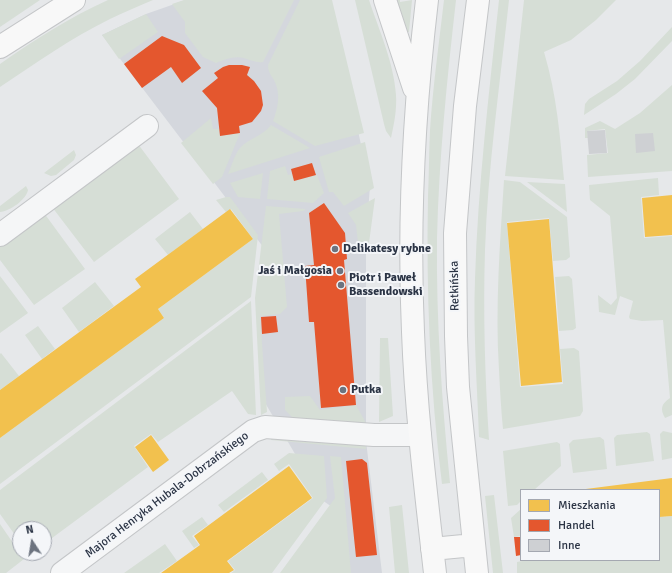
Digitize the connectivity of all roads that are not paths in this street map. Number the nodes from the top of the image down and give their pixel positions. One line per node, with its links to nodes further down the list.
1 (74, 0): 5 (street)
2 (385, 0): 6 (street)
3 (427, 0): 6 (street)
4 (478, 0): 10 (street, Retkińska)
5 (0, 47)
6 (417, 98): 9 (street)
7 (146, 126): 8 (street)
8 (0, 235)
9 (420, 435): 11 (street); 12 (street, Majora Henryka Hubala-Dobrzańskiego)
10 (474, 545): 11 (street); 14 (street, Retkińska)
11 (432, 550): 13 (street)
12 (62, 573)
13 (435, 573)
14 (477, 573)

